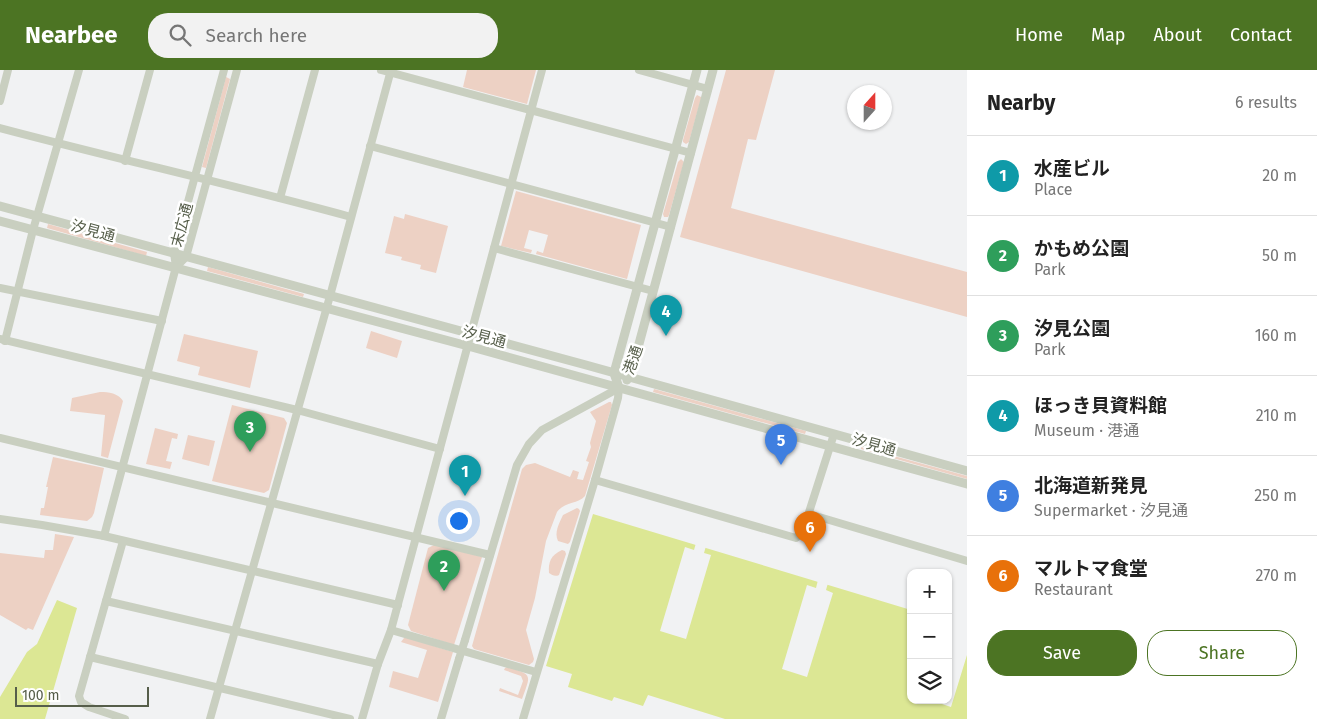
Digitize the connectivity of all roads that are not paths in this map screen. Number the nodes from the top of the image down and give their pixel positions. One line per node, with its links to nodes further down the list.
1 (8, 70): 15 (street)
2 (79, 70): 18 (street)
3 (150, 70): 22 (street)
4 (224, 70): 23 (street, 末広通)
5 (236, 70): 24 (street, 末広通)
6 (315, 70): 26 (street)
7 (382, 70): 12 (street)
8 (542, 70): 16 (street)
9 (639, 70): 13 (street)
10 (697, 70): 13 (street, 港通)
11 (713, 70): 14 (street, 港通)
12 (390, 71): 16 (street); 19 (street)
13 (693, 85): 14 (street); 20 (street, 港通)
14 (708, 89): 21 (street, 港通)
15 (0, 101)
16 (531, 110): 20 (street); 25 (street)
17 (0, 128): 18 (street)
18 (58, 144): 22 (street); 28 (street)
19 (370, 146): 25 (street); 29 (street)
20 (675, 149): 21 (street); 31 (street, 港通)
21 (691, 154): 32 (street, 港通)
22 (125, 161): 23 (street)
23 (194, 177): 24 (street); 35 (street, 末広通)
24 (207, 180): 26 (street); 36 (street, 末広通)
25 (511, 184): 31 (street); 34 (street)
26 (280, 198): 29 (street)
27 (0, 206): 28 (street, 汐見通)
28 (37, 216): 33 (street); 35 (street, 汐見通)
29 (351, 218): 42 (street)
30 (0, 221): 33 (street, 汐見通)
31 (656, 223): 32 (street); 38 (street, 港通)
32 (671, 227): 41 (street, 港通)
33 (34, 230): 37 (street, 汐見通); 40 (street)
34 (494, 248): 38 (street); 45 (street)
35 (174, 253): 36 (street, 汐見通); 37 (street, 末広通)
36 (186, 257): 37 (street, 末広通); 42 (street, 汐見通)
37 (176, 267): 43 (street, 汐見通); 44 (street)
38 (638, 287): 41 (street); 48 (street, 港通)
39 (0, 288): 40 (street)
40 (18, 291): 44 (street); 46 (street)
41 (653, 291): 50 (street, 港通)
42 (330, 296): 43 (street); 45 (street, 汐見通)
43 (326, 308): 47 (street, 汐見通); 52 (street)
44 (162, 321): 49 (street)
45 (471, 334): 47 (street); 48 (street, 汐見通)
46 (3, 340): 49 (street)
47 (468, 346): 51 (street, 汐見通); 56 (street)
48 (614, 373): 50 (street, 汐見通); 51 (street, 港通)
49 (147, 374): 52 (street); 57 (street)
50 (630, 377): 51 (street, 港通); 53 (street, 汐見通)
51 (619, 388): 55 (street, 汐見通); 59 (street); 67 (street)
52 (297, 410): 56 (street); 61 (street)
53 (834, 434): 55 (street); 58 (street, 汐見通)
54 (0, 438): 57 (street)
55 (830, 447): 60 (street, 汐見通); 62 (street)
56 (440, 449): 65 (street)
57 (122, 467): 61 (street); 64 (street)
58 (967, 471)
59 (595, 480): 62 (street); 76 (street)
60 (967, 484)
61 (271, 503): 65 (street); 69 (street)
62 (809, 514): 68 (street)
63 (0, 519): 64 (street)
64 (104, 536): 66 (street)
65 (416, 537): 67 (street); 71 (street)
66 (123, 541): 69 (street); 70 (street)
67 (490, 555): 82 (street, bridge)
68 (967, 561)
69 (252, 571): 71 (street); 73 (street)
70 (106, 601): 73 (street); 74 (street)
71 (398, 605): 72 (street)
72 (391, 630): 75 (street); 76 (street)
73 (235, 631): 75 (street); 77 (street)
74 (90, 657): 77 (street); 78 (street)
75 (378, 664): 81 (street)
76 (536, 672): 83 (street)
77 (219, 688): 79 (street); 80 (street)
78 (125, 719)
79 (210, 719)
80 (350, 719)
81 (362, 719)
82 (441, 719)
83 (522, 719)

